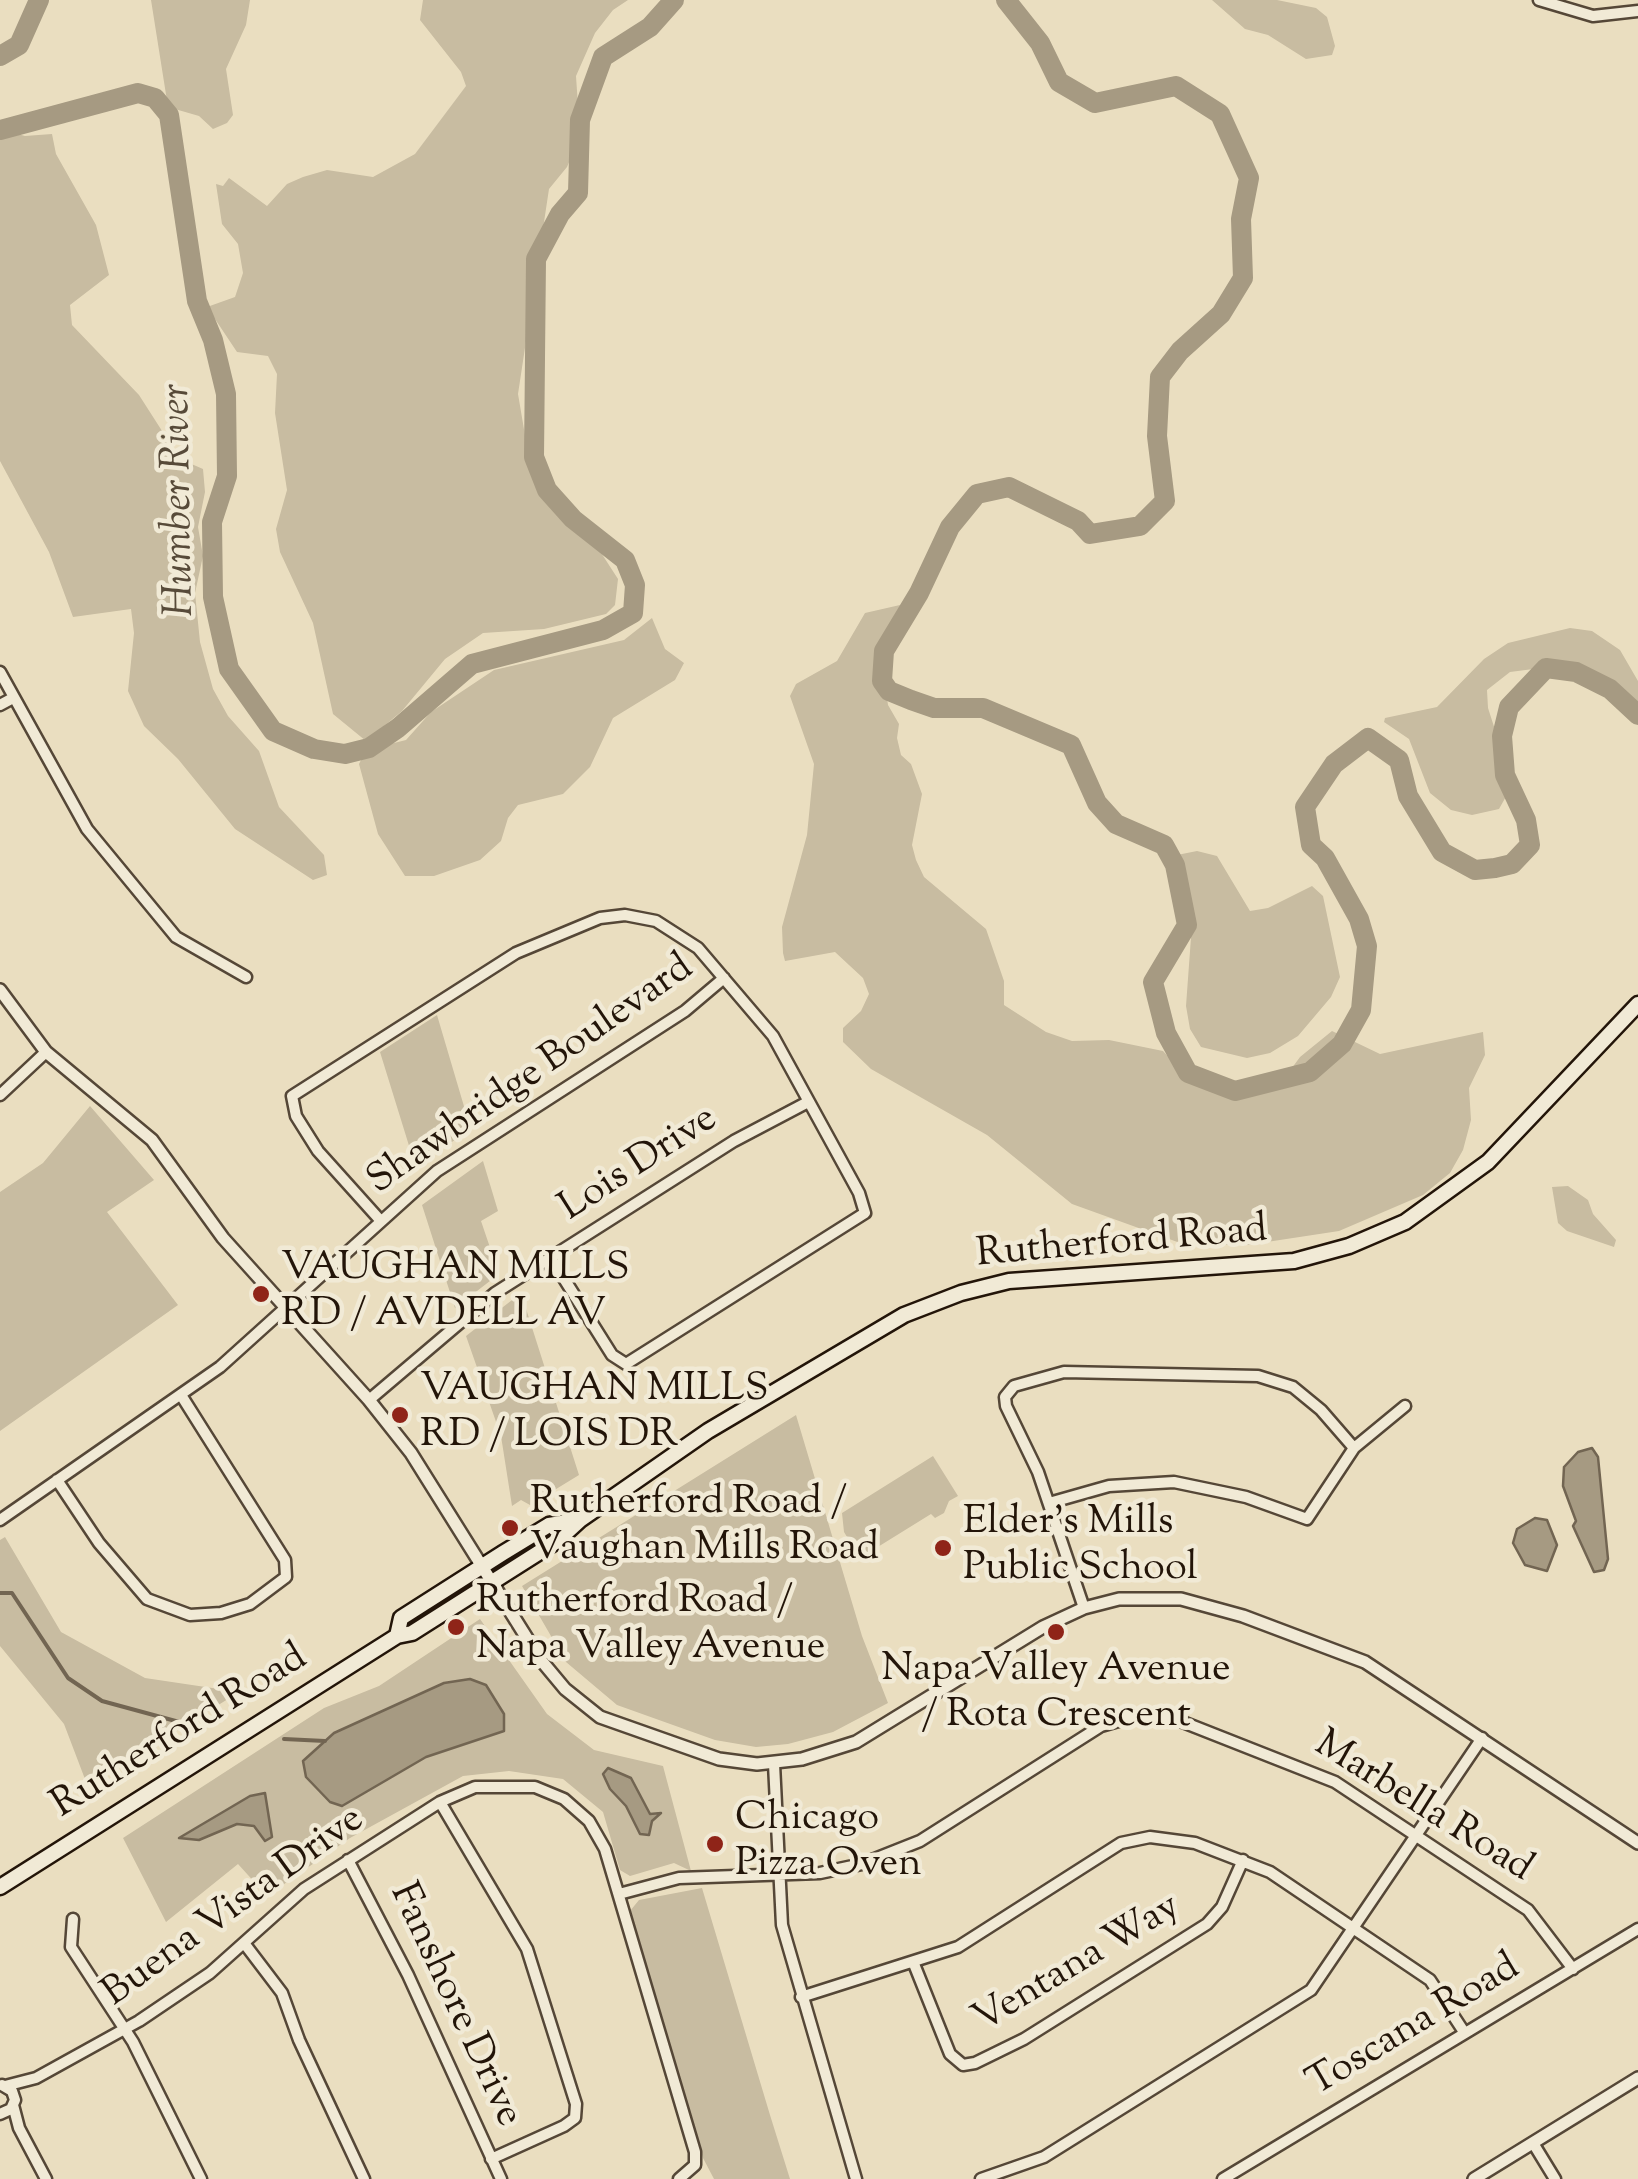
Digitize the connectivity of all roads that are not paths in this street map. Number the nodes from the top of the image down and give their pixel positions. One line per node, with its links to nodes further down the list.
1 (1539, 0): 2 (street)
2 (1638, 11)
3 (0, 672): 4 (street)
4 (14, 698): 5 (street); 6 (street)
5 (0, 705)
6 (246, 977)
7 (724, 978): 12 (street); 13 (street, Shawbridge Boulevard); 13 (street)
8 (0, 990): 10 (street)
9 (1638, 1004): 23 (main road, Rutherford Road)
10 (46, 1052): 11 (street); 15 (street)
11 (0, 1095)
12 (808, 1102): 14 (street, Lois Drive); 14 (street)
13 (380, 1220): 15 (street, Shawbridge Boulevard)
14 (551, 1258): 17 (street, Lois Drive)
15 (286, 1307): 16 (street, Shawbridge Boulevard); 17 (street)
16 (181, 1395): 20 (street, Shawbridge Boulevard); 20 (street)
17 (368, 1400): 24 (street)
18 (1405, 1406): 19 (street)
19 (1354, 1448): 21 (street); 21 (street)
20 (58, 1480): 22 (street, Shawbridge Boulevard)
21 (1049, 1502): 26 (street)
22 (0, 1520)
23 (580, 1520): 24 (main road, Rutherford Road); 25 (main road, Rutherford Road)
24 (482, 1566): 25 (street); 27 (main road, Rutherford Road)
25 (492, 1583): 27 (main road, Rutherford Road); 29 (street)
26 (1084, 1608): 28 (street); 29 (street)
27 (397, 1636): 36 (main road, Rutherford Road)
28 (1482, 1738): 31 (street); 32 (street)
29 (774, 1764): 35 (street)
30 (440, 1802): 33 (street, Buena Vista Drive); 37 (street, Buena Vista Drive); 54 (street)
31 (1418, 1836): 35 (street, Marbella Road); 39 (street); 43 (street, Marbella Road)
32 (1638, 1843)
33 (348, 1860): 41 (street, Buena Vista Drive); 54 (street, Fanshore Drive)
34 (1243, 1860): 39 (street); 42 (street); 42 (street, Ventana Way)
35 (778, 1874): 37 (street, Marbella Road); 44 (street)
36 (0, 1887)
37 (619, 1894): 60 (street, Buena Vista Drive)
38 (73, 1919): 45 (street)
39 (1355, 1929): 46 (street); 61 (street)
40 (1638, 1929): 43 (street, Toscana Road)
41 (244, 1943): 45 (street, Buena Vista Drive); 58 (street)
42 (914, 1964): 44 (street)
43 (1574, 1968): 46 (street, Toscana Road)
44 (801, 1998): 55 (street)
45 (124, 2028): 47 (street, Buena Vista Drive); 57 (street)
46 (1464, 2032): 62 (street, Toscana Road)
47 (36, 2078): 49 (street, Buena Vista Drive); 50 (street, Buena Vista Drive)
48 (1638, 2078): 53 (street)
49 (2, 2085): 50 (street)
50 (14, 2102): 51 (street, Buena Vista Drive); 52 (street)
51 (0, 2114): 52 (street)
52 (18, 2128): 56 (street)
53 (1533, 2142): 63 (street); 64 (street)
54 (492, 2159): 59 (street, Fanshore Drive)
55 (855, 2178)
56 (46, 2179)
57 (201, 2179)
58 (364, 2179)
59 (501, 2179)
60 (678, 2179)
61 (980, 2179)
62 (1223, 2179)
63 (1474, 2179)
64 (1555, 2179)

